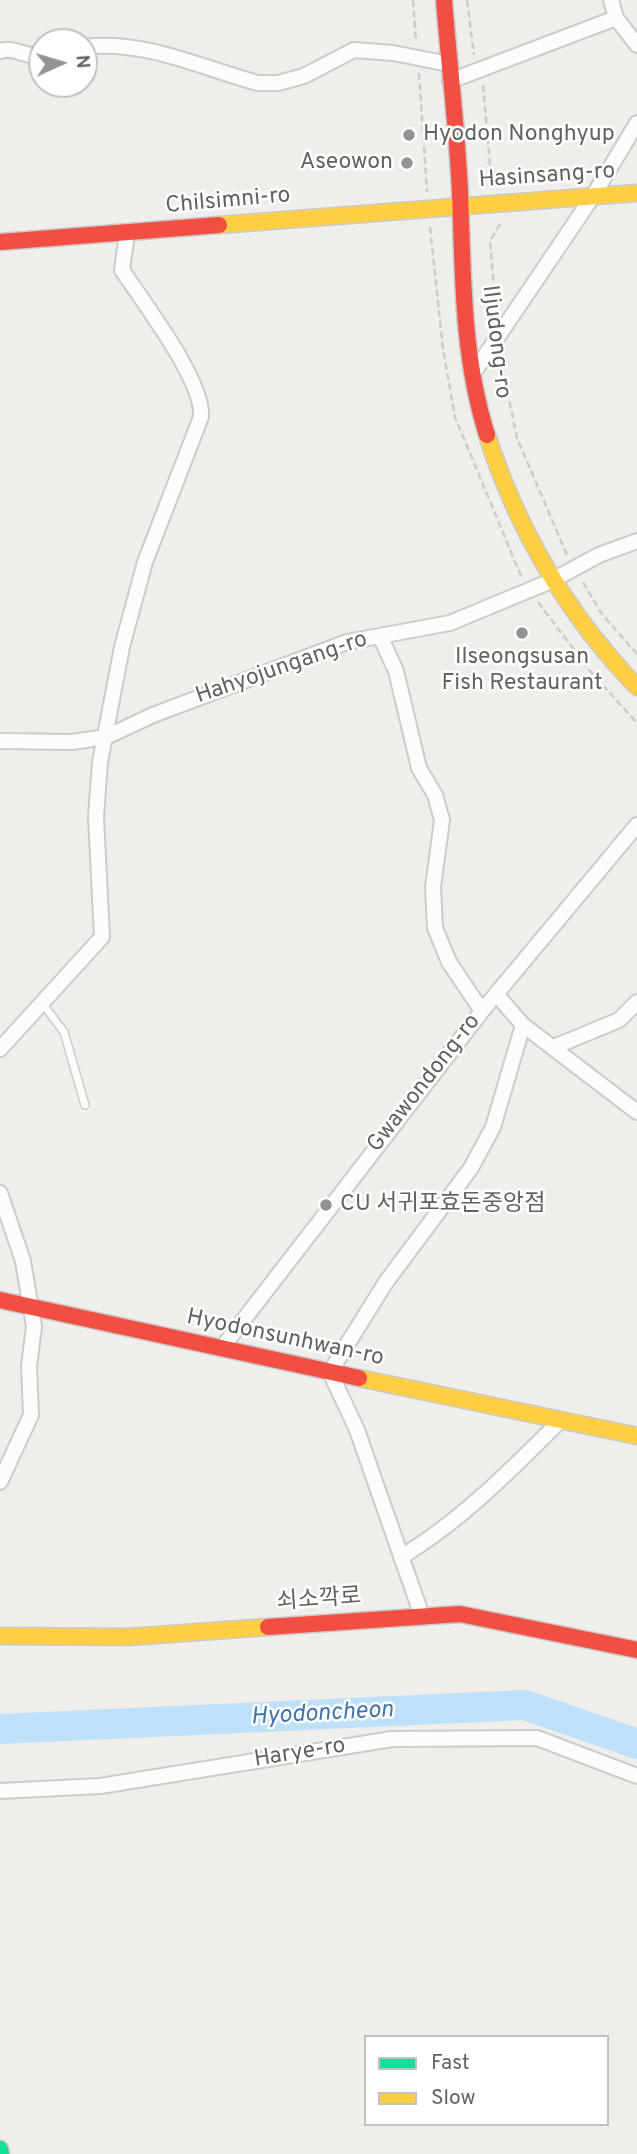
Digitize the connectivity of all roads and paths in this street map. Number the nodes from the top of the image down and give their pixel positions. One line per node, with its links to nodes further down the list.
1 (444, 0): 10 (street, Iljudong-ro)
2 (467, 0): 9 (path)
3 (611, 0): 4 (street)
4 (616, 18): 6 (street); 12 (street)
5 (98, 46): 10 (street)
6 (637, 46)
7 (0, 51): 8 (street)
8 (28, 55)
9 (476, 63)
10 (449, 64): 12 (street, Iljudong-ro)
11 (480, 75): 16 (path)
12 (450, 80): 17 (street, Iljudong-ro)
13 (637, 123): 15 (street)
14 (637, 193): 15 (street, Hasinsang-ro)
15 (593, 196): 16 (street, Hasinsang-ro); 20 (street)
16 (501, 202): 17 (street, Hasinsang-ro); 20 (path)
17 (460, 206): 18 (street, Chilsimni-ro); 21 (street, Iljudong-ro)
18 (127, 233): 19 (street, Chilsimni-ro); 29 (street)
19 (0, 242)
20 (498, 333): 21 (street); 23 (path)
21 (472, 375): 25 (street, Iljudong-ro)
22 (637, 541): 25 (street, Hahyojungang-ro)
23 (573, 565)
24 (580, 577): 27 (path)
25 (551, 581): 26 (street, Hahyojungang-ro); 28 (street, Iljudong-ro)
26 (380, 636): 29 (street, Hahyojungang-ro); 35 (street)
27 (637, 654)
28 (637, 687)
29 (106, 737): 30 (street, Hahyojungang-ro); 33 (street)
30 (0, 741)
31 (637, 825): 32 (street, Gwawondong-ro)
32 (496, 994): 35 (street, Gwawondong-ro); 36 (street)
33 (41, 1002): 38 (street); 39 (lane)
34 (637, 1002): 37 (street)
35 (482, 1011): 44 (street, Gwawondong-ro)
36 (523, 1025): 37 (street); 45 (street)
37 (554, 1047): 40 (street)
38 (0, 1049)
39 (85, 1105)
40 (637, 1112)
41 (0, 1193): 43 (street)
42 (0, 1300): 43 (street, Hyodonsunhwan-ro)
43 (33, 1309): 44 (street, Hyodonsunhwan-ro); 48 (street)
44 (221, 1349): 45 (street, Hyodonsunhwan-ro)
45 (330, 1372): 46 (street, Hyodonsunhwan-ro); 49 (street)
46 (561, 1420): 47 (street, Hyodonsunhwan-ro); 49 (street)
47 (637, 1436)
48 (0, 1482)
49 (401, 1557): 50 (street)
50 (422, 1616): 51 (street, 쇠소깍로); 52 (street, 쇠소깍로)
51 (0, 1636)
52 (637, 1650)
53 (637, 1776): 54 (street, Harye-ro)
54 (0, 1791)

